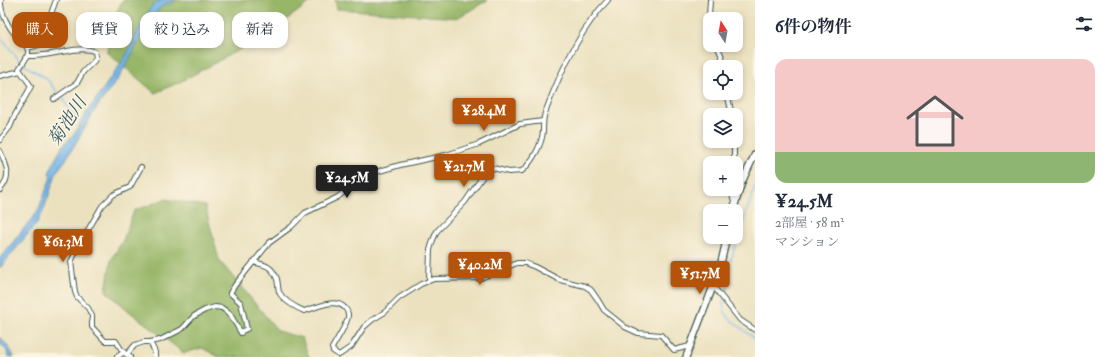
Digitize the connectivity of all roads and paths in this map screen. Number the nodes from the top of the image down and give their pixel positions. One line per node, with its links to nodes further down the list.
1 (2, 0): 7 (street)
2 (56, 0): 5 (street)
3 (608, 0): 13 (street)
4 (710, 0): 6 (street)
5 (50, 12)
6 (709, 12)
7 (12, 29)
8 (28, 48): 9 (street)
9 (27, 56): 10 (street); 12 (street)
10 (20, 71): 11 (street); 14 (street)
11 (0, 76)
12 (54, 99)
13 (543, 121): 22 (street); 23 (street)
14 (0, 140)
15 (0, 151): 18 (street)
16 (755, 154): 20 (main road)
17 (141, 167): 28 (street)
18 (0, 190)
19 (732, 196): 20 (street)
20 (734, 203)
21 (725, 244): 24 (main road)
22 (253, 262): 23 (street); 26 (street)
23 (429, 280): 27 (street)
24 (713, 286): 25 (street); 27 (main road)
25 (755, 330)
26 (150, 342): 28 (street); 30 (street)
27 (690, 346): 31 (main road)
28 (127, 354): 29 (street)
29 (117, 357)
30 (155, 357)
31 (686, 357)

